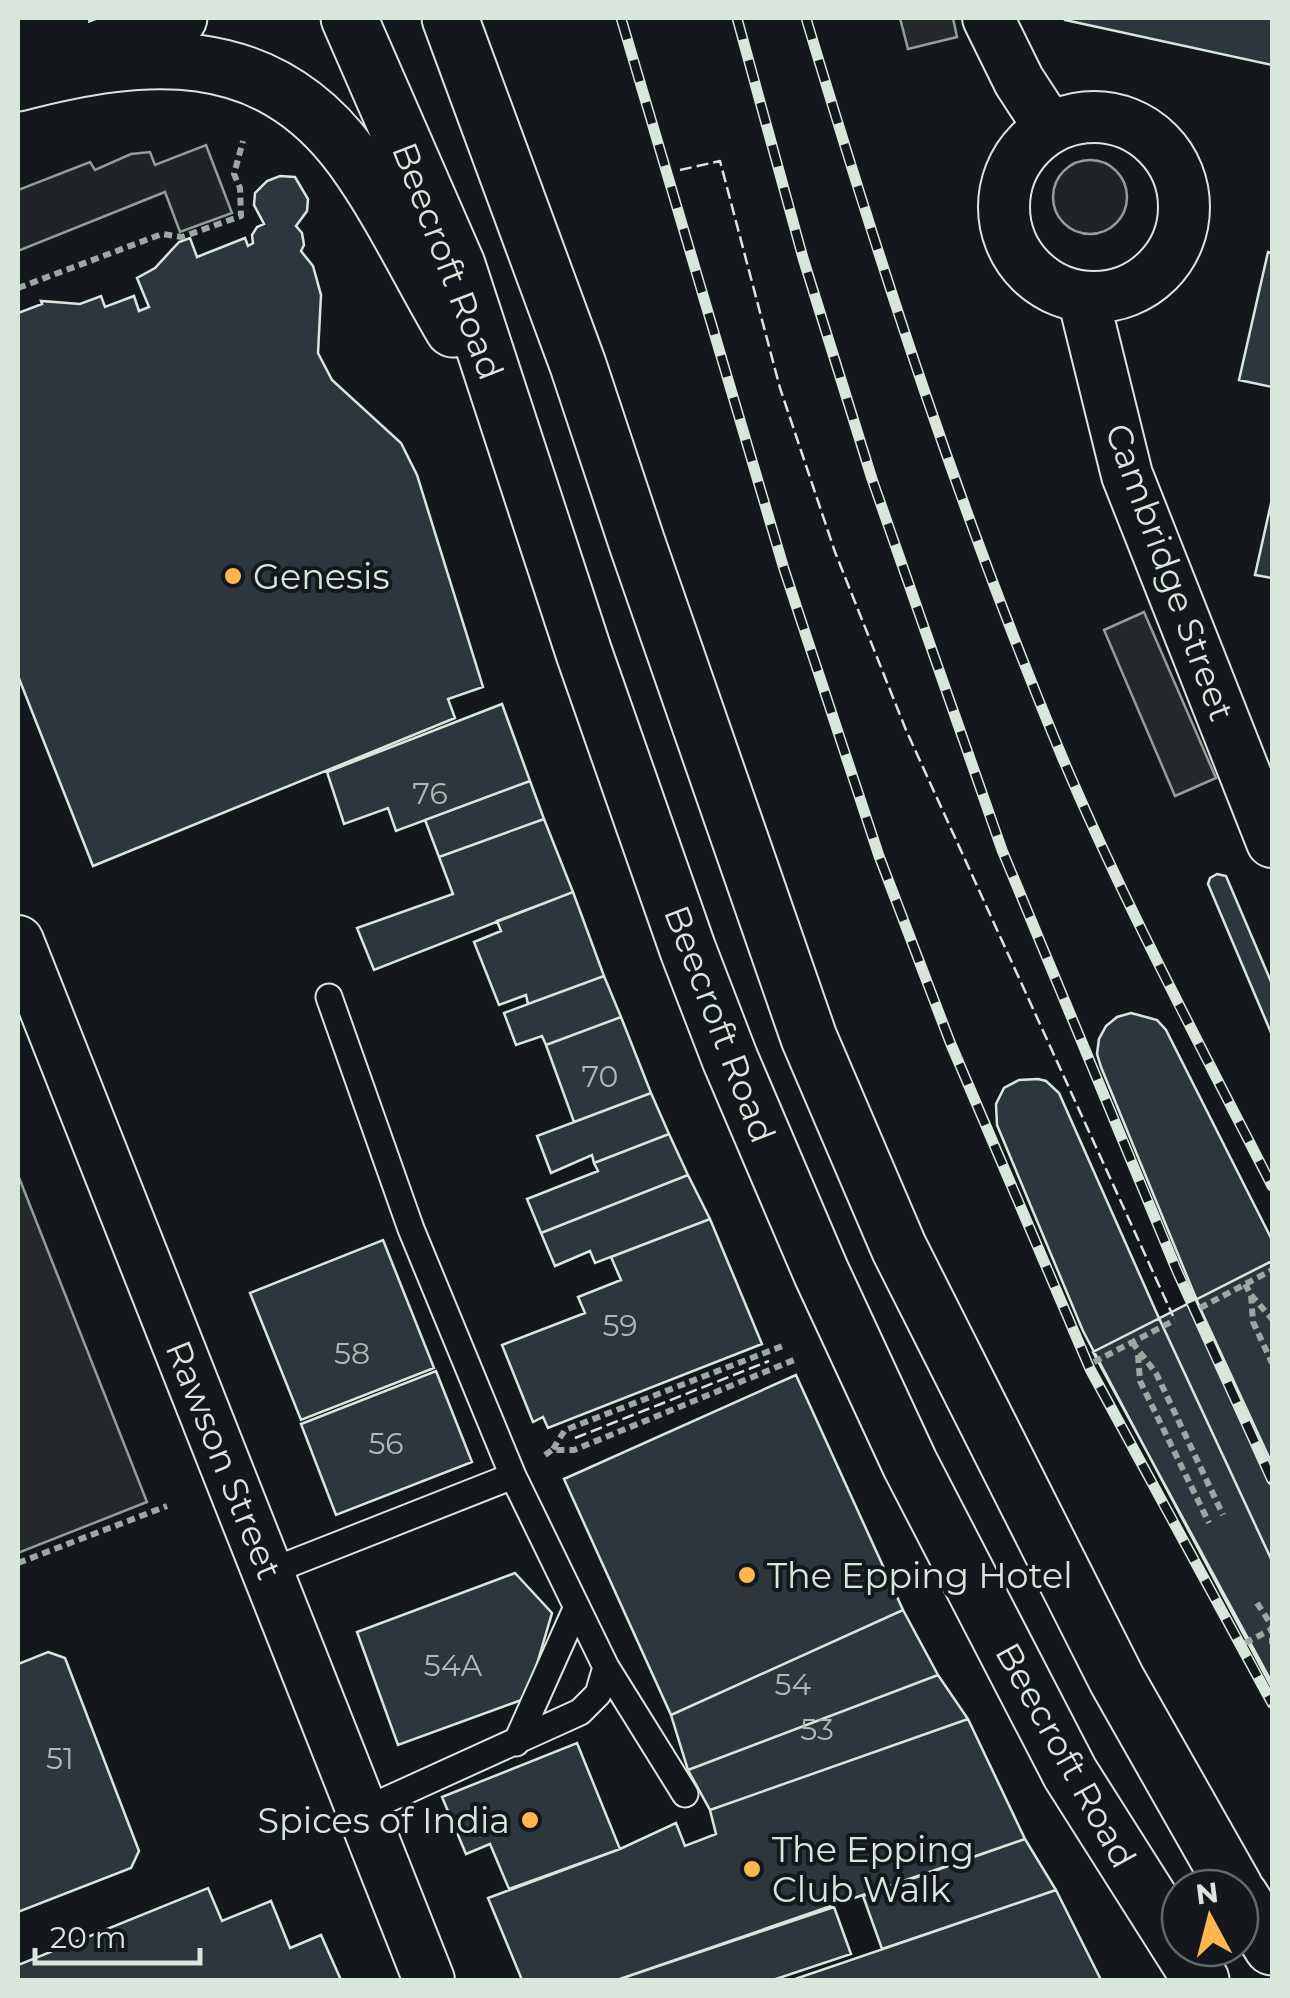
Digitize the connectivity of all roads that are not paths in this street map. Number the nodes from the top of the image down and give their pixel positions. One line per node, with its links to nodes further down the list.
1 (61, 18): 6 (main road)
2 (180, 18): 7 (main road)
3 (349, 18): 10 (main road, Beecroft Road)
4 (450, 18): 21 (main road)
5 (988, 18): 8 (street)
6 (18, 61)
7 (18, 81): 10 (main road)
8 (1049, 127): 9 (street); 9 (street)
9 (1083, 297): 11 (street, Cambridge Street)
10 (507, 423): 23 (main road, Beecroft Road)
11 (1272, 842)
12 (18, 940): 15 (street, Rawson Street)
13 (329, 997): 14 (lane)
14 (513, 1476): 15 (lane); 16 (lane)
15 (269, 1572): 20 (street, Rawson Street)
16 (576, 1609): 17 (lane); 18 (lane)
17 (606, 1667): 18 (lane); 19 (lane)
18 (516, 1743): 20 (lane)
19 (685, 1794)
20 (362, 1811): 22 (street, Rawson Street)
21 (1224, 1868)
22 (428, 1980)
23 (1201, 1980)

